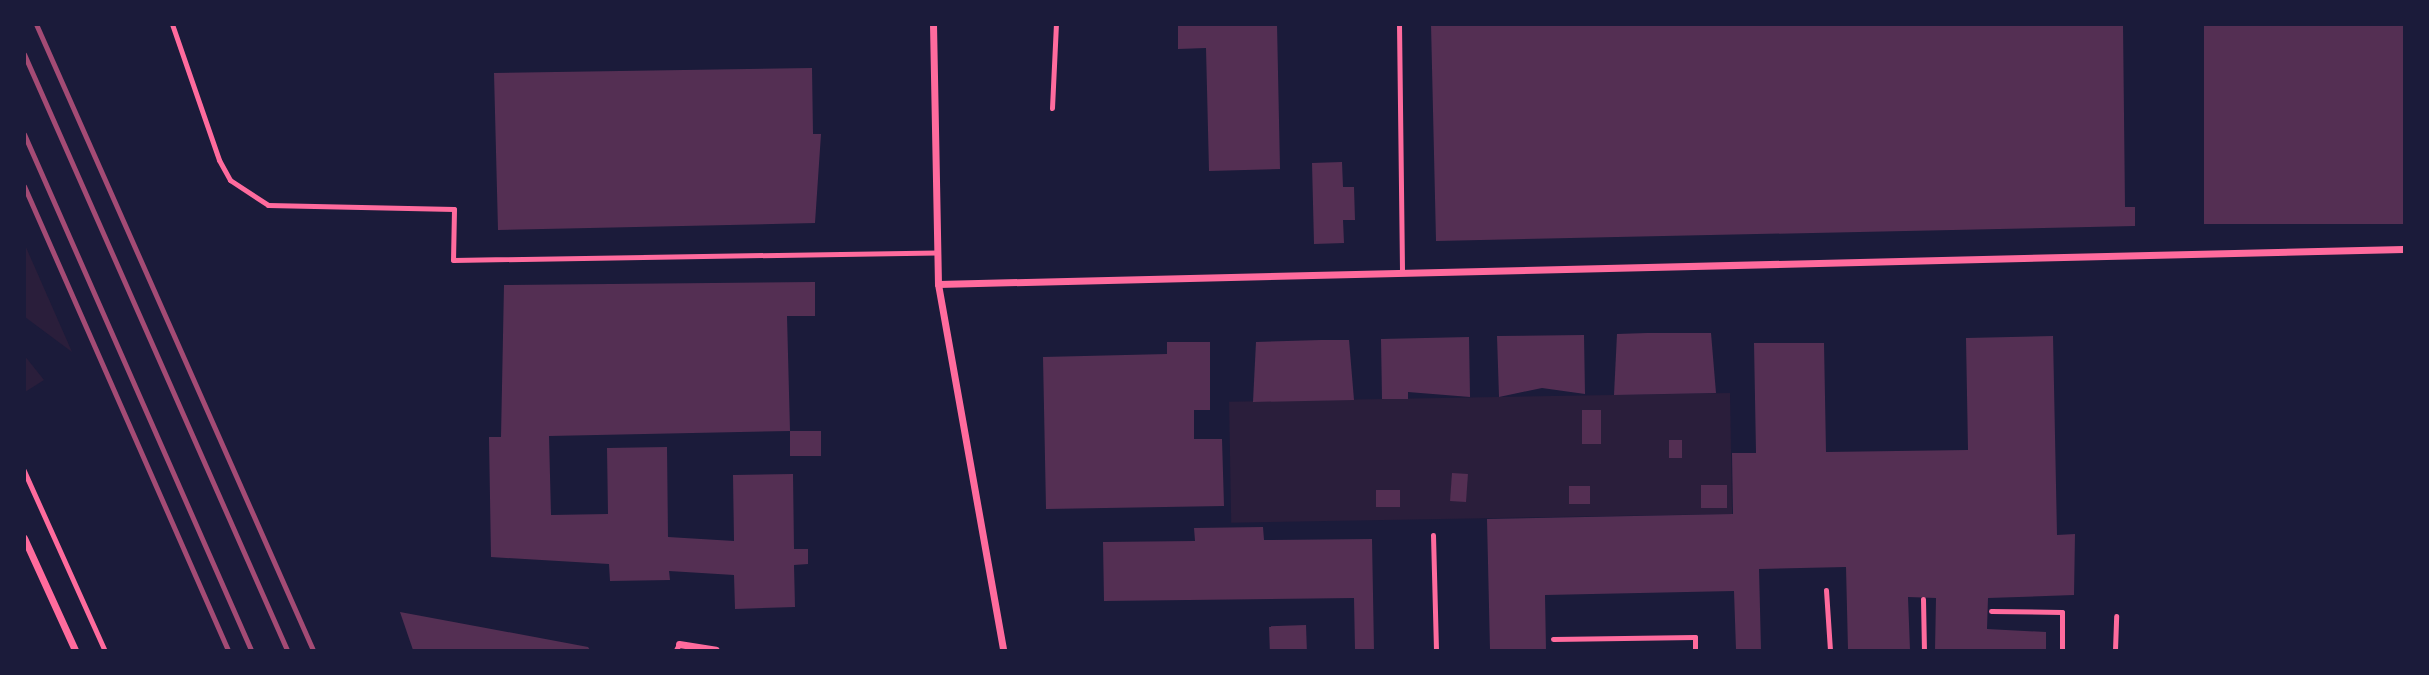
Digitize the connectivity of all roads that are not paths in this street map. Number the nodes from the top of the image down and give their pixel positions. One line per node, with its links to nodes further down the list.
1 (172, 24): 7 (lane)
2 (933, 24): 7 (street)
3 (1056, 24): 5 (lane)
4 (1399, 24): 8 (lane)
5 (1052, 108)
6 (2404, 249): 8 (street)
7 (937, 252): 9 (street)
8 (1402, 273): 9 (street)
9 (937, 284): 20 (street)
10 (1433, 535): 21 (lane)
11 (24, 538): 18 (street)
12 (1826, 590): 23 (lane)
13 (1923, 599): 24 (lane)
14 (1991, 611): 25 (lane)
15 (2116, 616): 26 (lane)
16 (1553, 639): 22 (lane)
17 (677, 647): 19 (street)
18 (75, 650)
19 (716, 650)
20 (1003, 650)
21 (1436, 650)
22 (1695, 650)
23 (1830, 650)
24 (1924, 650)
25 (2062, 650)
26 (2115, 650)

